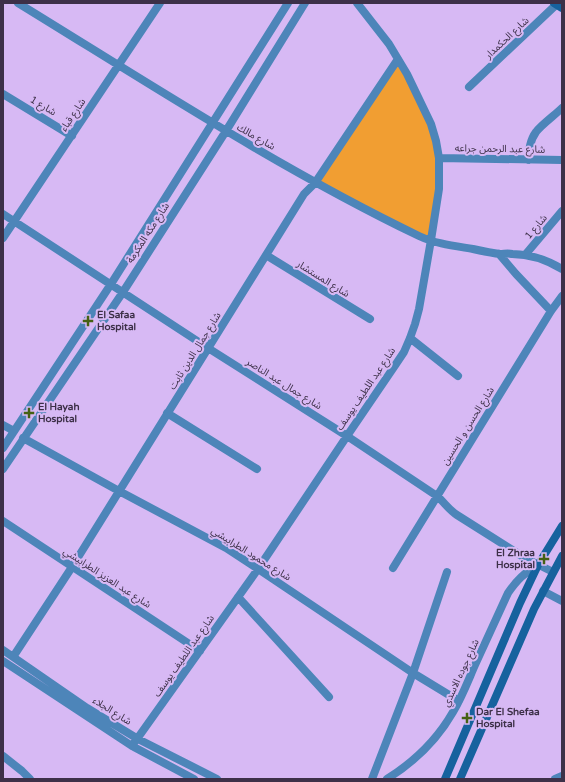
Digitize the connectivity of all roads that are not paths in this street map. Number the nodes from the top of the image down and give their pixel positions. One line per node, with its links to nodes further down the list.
1 (18, 3): 8 (street, شارع مالك)
2 (160, 3): 8 (street, شارع قباء)
3 (288, 3): 12 (street, شارع مكه المكرمة)
4 (305, 3): 13 (street, شارع مكه المكرمة)
5 (357, 3): 7 (street, شارع عبد اللطيف يوسف)
6 (558, 5): 9 (street, شارع الحكمدار)
7 (398, 58): 15 (street, شارع عبد اللطيف يوسف); 18 (street, شارع جمال الدين ثابت)
8 (119, 65): 12 (street, شارع مالك); 14 (street, شارع قباء)
9 (468, 87)
10 (3, 94): 14 (street, شارع 1)
11 (562, 108): 16 (street)
12 (213, 123): 13 (street, شارع مالك); 28 (street, شارع مكه المكرمة)
13 (226, 130): 18 (street, شارع مالك); 29 (street, شارع مكه المكرمة)
14 (72, 136): 21 (street, شارع قباء)
15 (439, 158): 16 (street, شارع عبد الرحمن جراعه); 23 (street, شارع عبد اللطيف يوسف)
16 (528, 160): 17 (street, شارع عبد الرحمن جراعه)
17 (562, 160)
18 (315, 183): 23 (street, شارع مالك); 25 (street, شارع جمال الدين ثابت)
19 (562, 211): 26 (street, شارع 1)
20 (3, 214): 21 (street, شارع جمال عبد الناصر)
21 (15, 221): 22 (street, شارع قباء); 28 (street, شارع جمال عبد الناصر)
22 (3, 238)
23 (431, 240): 24 (street, شارع مالك); 33 (street, شارع عبد اللطيف يوسف)
24 (499, 254): 26 (street, شارع مالك); 31 (street)
25 (266, 255): 32 (street, شارع المستشار); 34 (street, شارع جمال الدين ثابت)
26 (525, 255): 27 (street, شارع مالك)
27 (562, 269)
28 (111, 284): 29 (street, شارع جمال عبد الناصر); 38 (street, شارع مكه المكرمة)
29 (123, 292): 34 (street, شارع جمال عبد الناصر); 40 (street, شارع مكه المكرمة)
30 (562, 296): 31 (street, شارع الحسن و الحسين)
31 (551, 310): 45 (street, شارع الحسن و الحسين)
32 (370, 319)
33 (410, 338): 35 (street); 39 (street, شارع عبد اللطيف يوسف)
34 (208, 348): 36 (street, شارع جمال الدين ثابت); 39 (street, شارع جمال عبد الناصر)
35 (458, 376)
36 (167, 413): 43 (street); 44 (street, شارع جمال الدين ثابت)
37 (3, 425): 38 (street)
38 (14, 431): 41 (street, شارع مكه المكرمة)
39 (347, 436): 45 (street, شارع جمال عبد الناصر); 52 (street, شارع عبد اللطيف يوسف)
40 (23, 438): 42 (street, شارع مكه المكرمة); 44 (street, شارع محمود الطرابيشي)
41 (3, 448)
42 (3, 469)
43 (257, 469)
44 (119, 491): 50 (street, شارع جمال الدين ثابت); 52 (street, شارع محمود الطرابيشي)
45 (437, 496): 49 (street, شارع جمال عبد الناصر); 51 (street, شارع الحسن و الحسين)
46 (3, 521): 50 (street, شارع عبد العزيز الطرابيشي)
47 (562, 526): 49 (main road, شارع جوده الاسدي)
48 (562, 556): 54 (main road)
49 (538, 565): 54 (street, شارع جمال عبد الناصر); 64 (street, شارع جوده الاسدي); 74 (main road, شارع جوده الاسدي)
50 (72, 567): 59 (street, شارع عبد العزيز الطرابيشي); 60 (street, شارع جمال الدين ثابت)
51 (393, 568)
52 (258, 569): 56 (street, شارع عبد اللطيف يوسف); 62 (street, شارع محمود الطرابيشي)
53 (447, 572): 62 (street)
54 (553, 572): 55 (main road)
55 (542, 591): 57 (street); 75 (main road)
56 (238, 597): 59 (street, شارع عبد اللطيف يوسف); 63 (street)
57 (562, 601)
58 (3, 650): 60 (street, شارع الجلاء)
59 (200, 651): 65 (street, شارع عبد اللطيف يوسف)
60 (13, 657): 65 (street, شارع الجلاء)
61 (3, 661): 66 (street, شارع الجلاء)
62 (413, 672): 64 (street, شارع محمود الطرابيشي); 72 (street)
63 (329, 697)
64 (459, 701): 73 (street, شارع جوده الاسدي)
65 (138, 738): 66 (street, شارع عبد اللطيف يوسف); 71 (street, شارع الجلاء)
66 (132, 746): 70 (street, شارع الجلاء)
67 (3, 756): 69 (street)
68 (562, 776): 76 (street)
69 (30, 779)
70 (194, 779)
71 (217, 779)
72 (372, 779)
73 (387, 779)
74 (445, 779)
75 (462, 779)
76 (555, 779)

